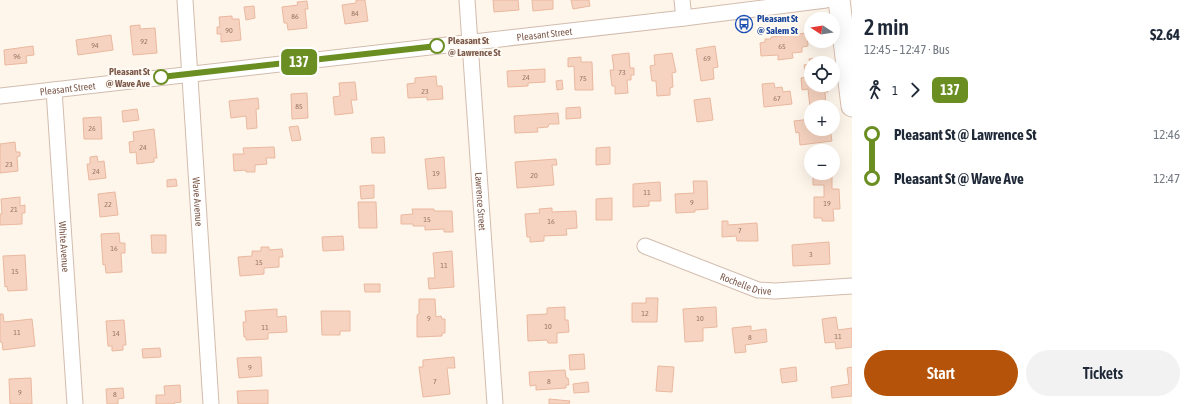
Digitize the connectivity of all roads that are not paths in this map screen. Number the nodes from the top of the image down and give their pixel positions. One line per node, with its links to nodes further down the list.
1 (185, 0): 8 (street, Wave Avenue)
2 (467, 0): 7 (street, Lawrence Street)
3 (682, 0): 6 (street)
4 (826, 0): 6 (street, Pleasant Street)
5 (839, 0): 11 (main road)
6 (684, 18): 7 (street, Pleasant Street)
7 (470, 42): 8 (street, Pleasant Street); 16 (street, Lawrence Street)
8 (190, 74): 9 (street, Pleasant Street); 15 (street, Wave Avenue)
9 (54, 90): 10 (street, Pleasant Street); 14 (street, White Avenue)
10 (0, 96)
11 (852, 106)
12 (645, 246): 13 (street, Rochelle Drive)
13 (852, 286)
14 (75, 404)
15 (211, 404)
16 (495, 404)

